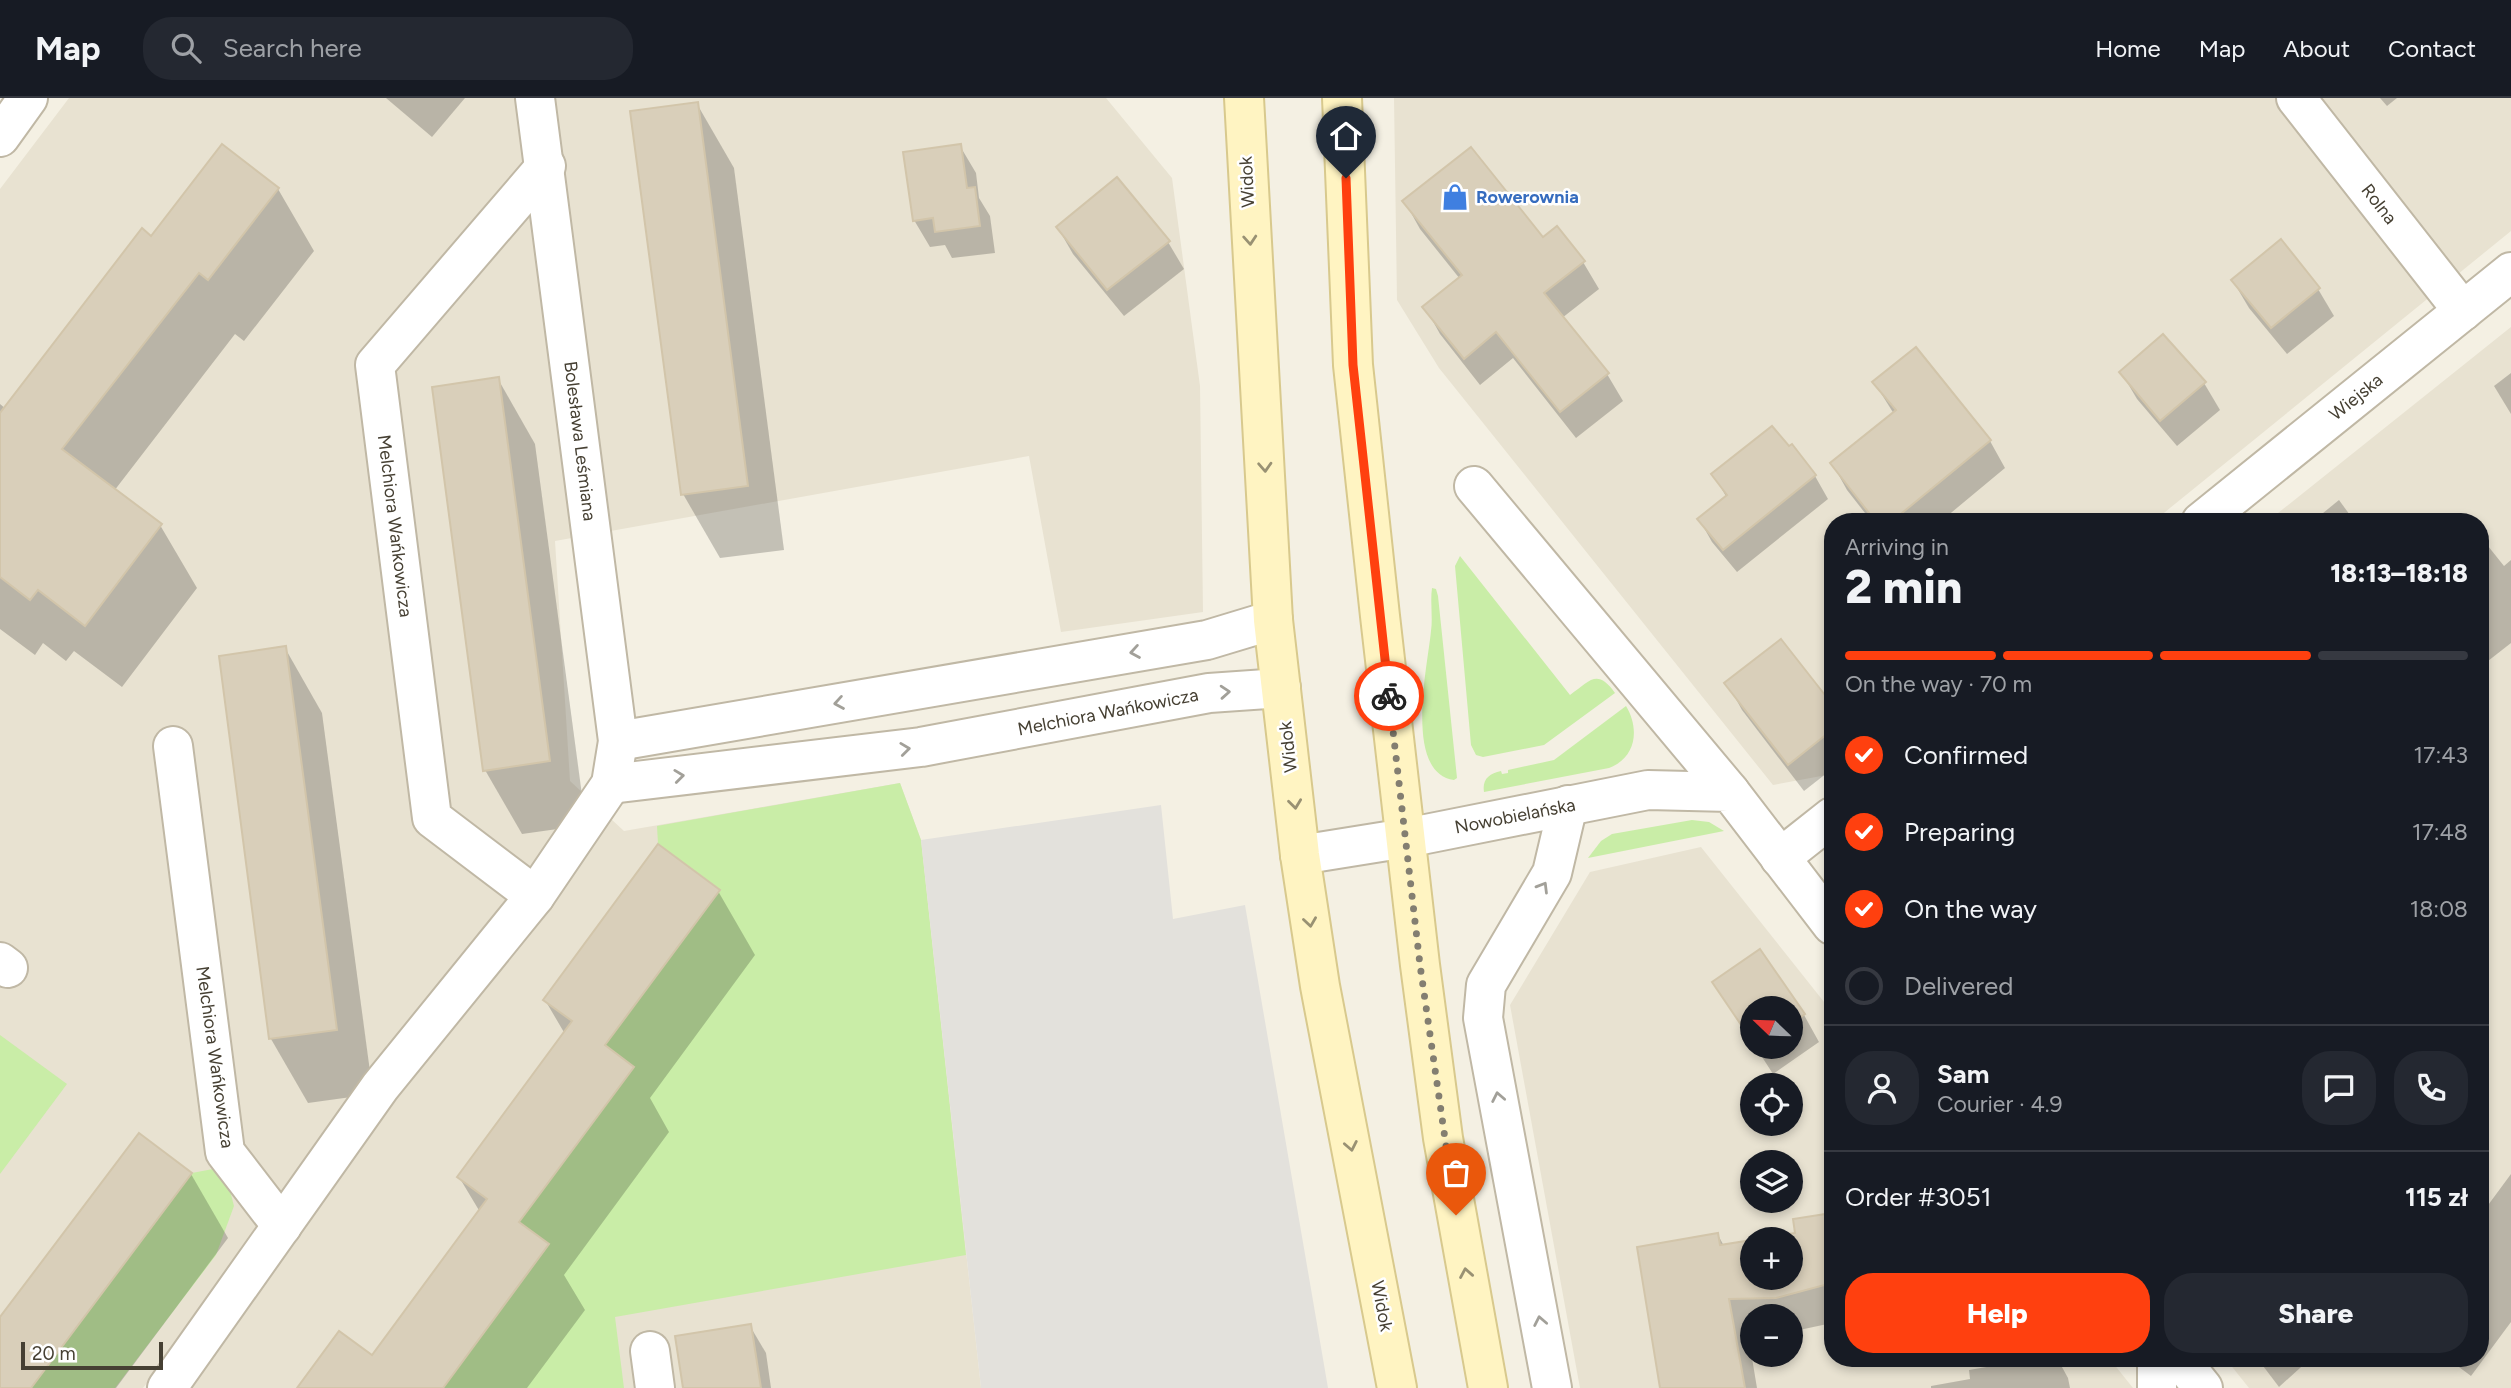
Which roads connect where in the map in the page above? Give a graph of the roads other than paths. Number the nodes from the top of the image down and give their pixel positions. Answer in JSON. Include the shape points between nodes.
{"nodes":[{"id":1,"x":28,"y":98,"type":"edge"},
{"id":2,"x":535,"y":98,"type":"edge"},
{"id":3,"x":1244,"y":98,"type":"edge"},
{"id":4,"x":1342,"y":98,"type":"edge"},
{"id":5,"x":2296,"y":98,"type":"edge"},
{"id":6,"x":0,"y":137,"type":"edge"},
{"id":7,"x":545,"y":166,"type":"junction"},
{"id":8,"x":2511,"y":272,"type":"edge"},
{"id":9,"x":2463,"y":311,"type":"junction"},
{"id":10,"x":1474,"y":486,"type":"dead end"},
{"id":11,"x":2212,"y":513,"type":"edge"},
{"id":12,"x":1273,"y":620,"type":"junction"},
{"id":13,"x":1281,"y":688,"type":"junction"},
{"id":14,"x":618,"y":741,"type":"junction"},
{"id":15,"x":173,"y":746,"type":"dead end"},
{"id":16,"x":611,"y":784,"type":"junction"},
{"id":17,"x":1730,"y":792,"type":"junction"},
{"id":18,"x":1568,"y":806,"type":"junction"},
{"id":19,"x":1824,"y":823,"type":"edge"},
{"id":20,"x":1406,"y":838,"type":"junction"},
{"id":21,"x":1300,"y":855,"type":"junction"},
{"id":22,"x":1780,"y":858,"type":"junction"},
{"id":23,"x":535,"y":896,"type":"junction"},
{"id":24,"x":1824,"y":915,"type":"edge"},
{"id":25,"x":282,"y":1226,"type":"junction"},
{"id":26,"x":2157,"y":1367,"type":"edge"},
{"id":27,"x":2186,"y":1367,"type":"edge"},
{"id":28,"x":167,"y":1388,"type":"edge"},
{"id":29,"x":1398,"y":1388,"type":"edge"},
{"id":30,"x":1488,"y":1388,"type":"edge"},
{"id":31,"x":1552,"y":1388,"type":"edge"},
{"id":32,"x":2157,"y":1388,"type":"edge"},
{"id":33,"x":2203,"y":1388,"type":"edge"}],
"edges":[{"from":1,"to":6,"type":"street"},
{"from":2,"to":7,"type":"street","name":"Bolesława Leśmiana"},
{"from":3,"to":12,"type":"main road","name":"Widok","one_way":true},
{"from":4,"to":20,"type":"main road","via":[[1353,365]]},
{"from":5,"to":9,"type":"street","name":"Rolna"},
{"from":7,"to":14,"type":"street","name":"Bolesława Leśmiana"},
{"from":7,"to":23,"type":"street","name":"Melchiora Wańkowicza","via":[[375,365],[432,818]]},
{"from":8,"to":9,"type":"street","name":"Wiejska"},
{"from":9,"to":11,"type":"street","name":"Wiejska"},
{"from":10,"to":17,"type":"street"},
{"from":12,"to":13,"type":"main road","name":"Widok"},
{"from":12,"to":14,"type":"street","one_way":true,"via":[[1207,640]]},
{"from":16,"to":13,"type":"street","name":"Melchiora Wańkowicza","one_way":true,"via":[[921,747],[1209,693]]},
{"from":13,"to":21,"type":"main road","name":"Widok","one_way":true},
{"from":14,"to":16,"type":"street","name":"Bolesława Leśmiana"},
{"from":15,"to":25,"type":"street","name":"Melchiora Wańkowicza","via":[[225,1152]]},
{"from":16,"to":23,"type":"street"},
{"from":17,"to":18,"type":"street","name":"Nowobielańska","via":[[1648,790]]},
{"from":17,"to":22,"type":"street"},
{"from":18,"to":20,"type":"street","name":"Nowobielańska"},
{"from":31,"to":18,"type":"street","one_way":true,"via":[[1483,1018],[1486,985],[1552,873]]},
{"from":19,"to":22,"type":"street"},
{"from":20,"to":21,"type":"street","name":"Nowobielańska"},
{"from":30,"to":20,"type":"main road","one_way":true,"via":[[1443,1138]]},
{"from":21,"to":29,"type":"main road","name":"Widok","one_way":true,"via":[[1320,986]]},
{"from":22,"to":24,"type":"street"},
{"from":23,"to":25,"type":"street","via":[[380,1087]]},
{"from":25,"to":28,"type":"street"},
{"from":26,"to":32,"type":"street"},
{"from":27,"to":33,"type":"street"}]}
